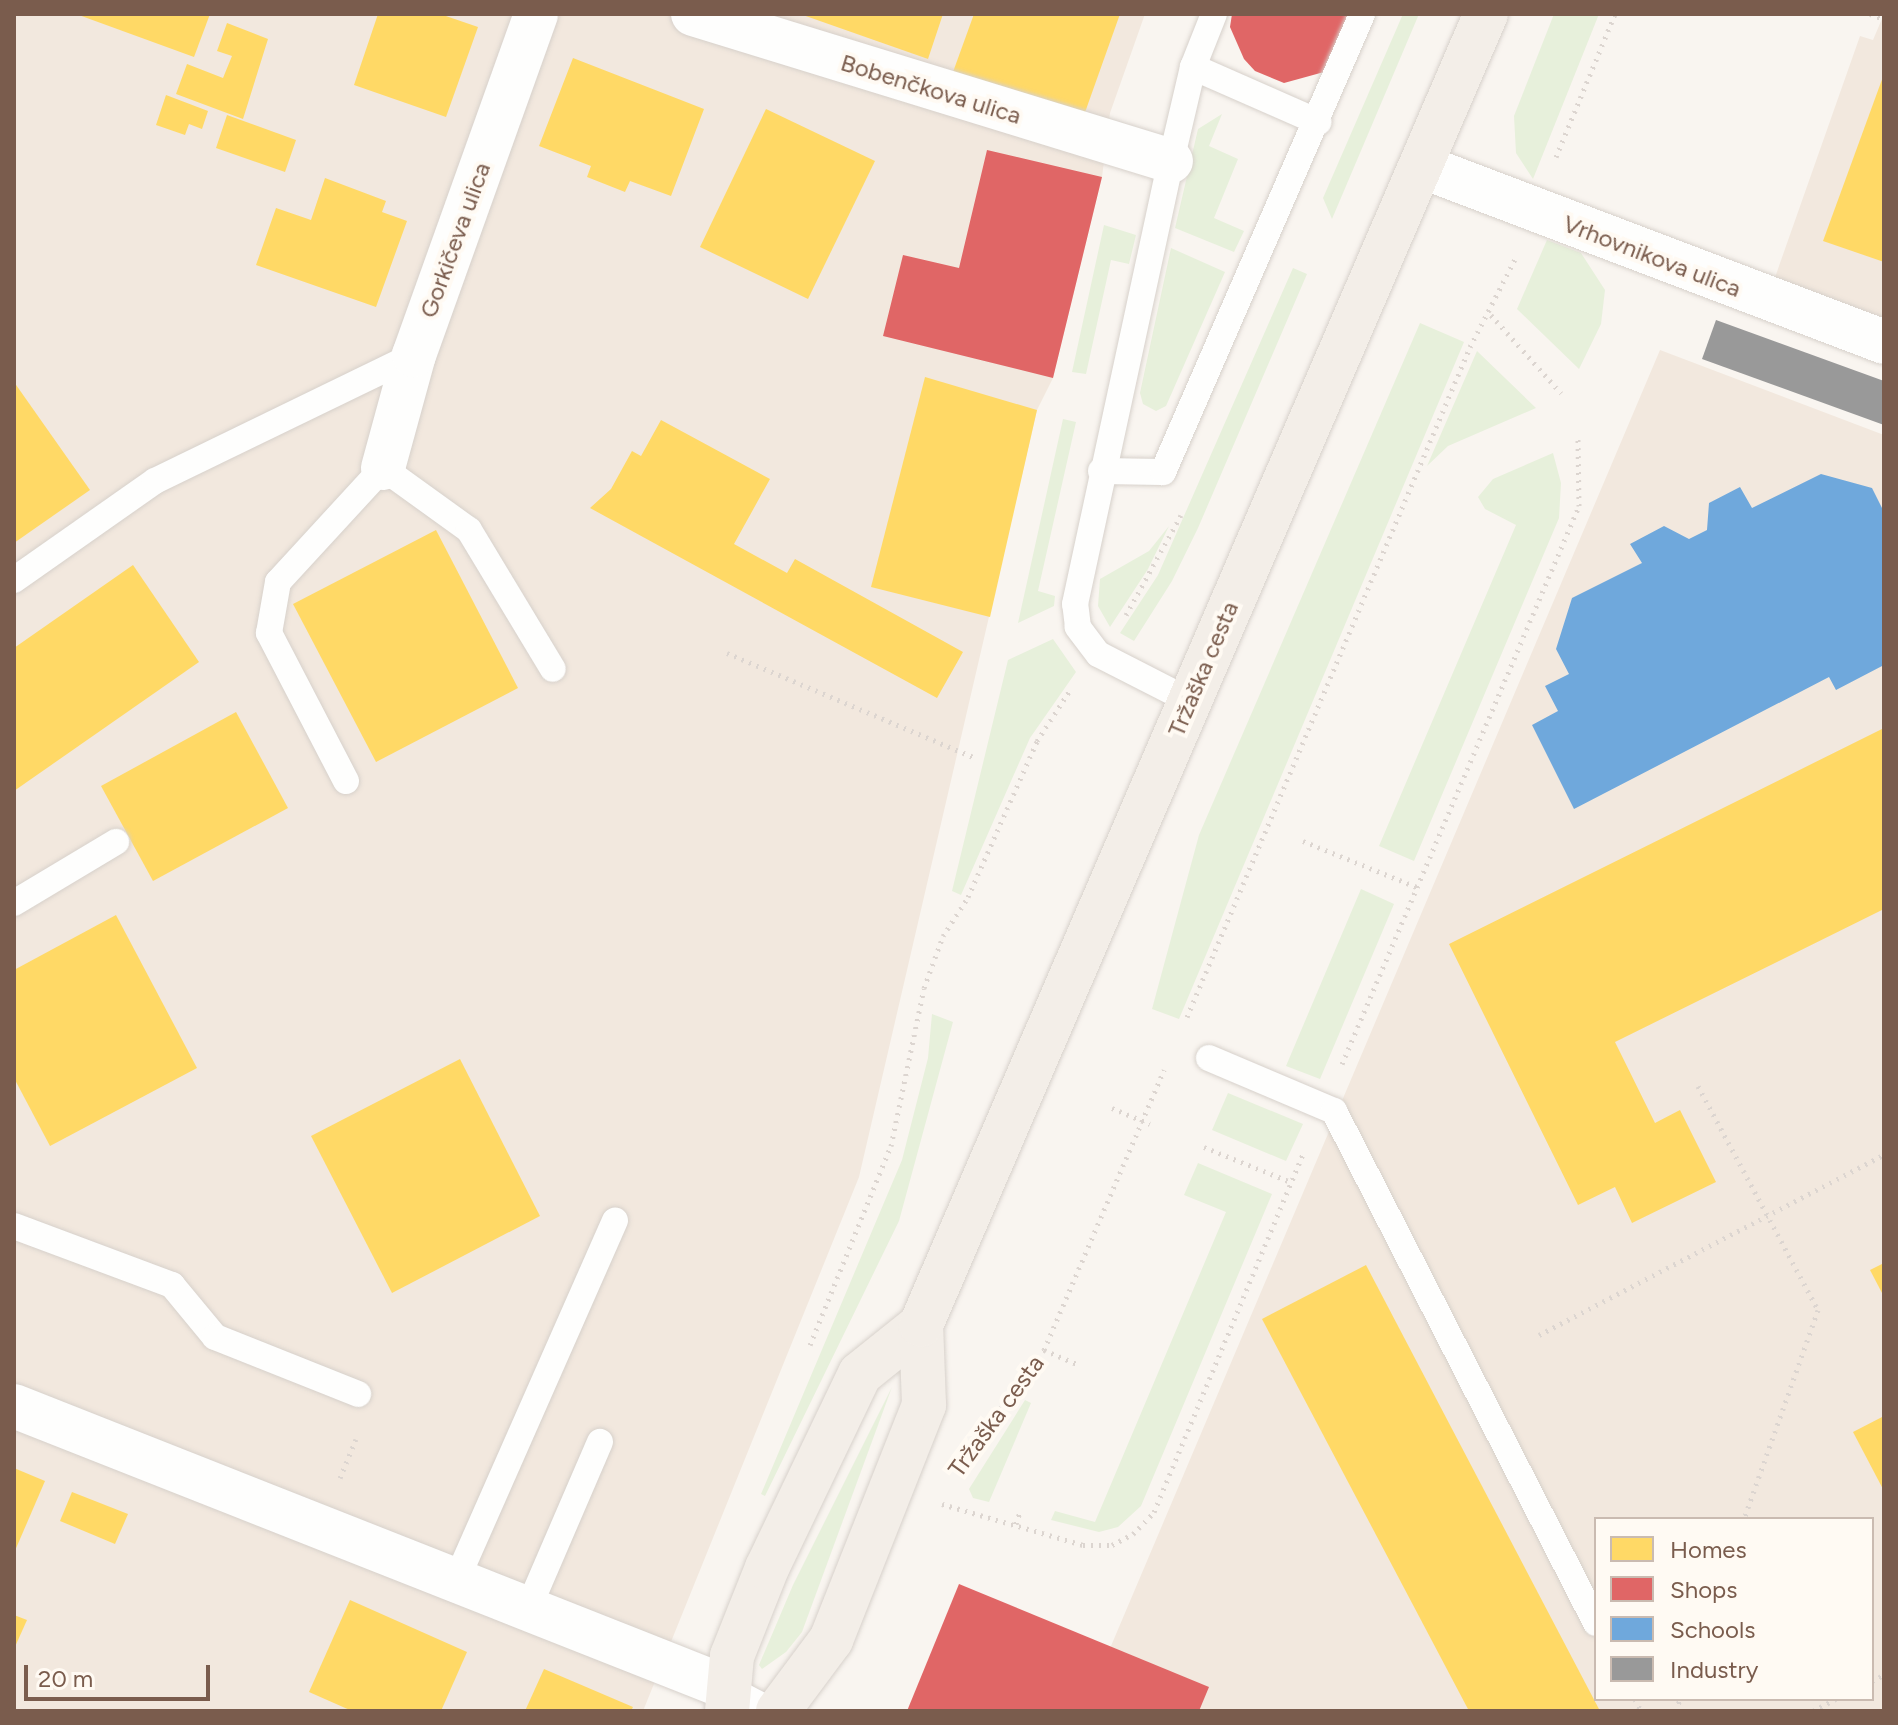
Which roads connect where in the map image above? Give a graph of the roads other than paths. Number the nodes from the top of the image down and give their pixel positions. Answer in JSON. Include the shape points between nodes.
{"nodes":[{"id":1,"x":536,"y":14,"type":"edge"},
{"id":2,"x":693,"y":14,"type":"edge"},
{"id":3,"x":1214,"y":14,"type":"edge"},
{"id":4,"x":1362,"y":14,"type":"edge"},
{"id":5,"x":1486,"y":14,"type":"edge"},
{"id":6,"x":1193,"y":67,"type":"junction"},
{"id":7,"x":1318,"y":122,"type":"junction"},
{"id":8,"x":1171,"y":161,"type":"junction"},
{"id":9,"x":1421,"y":166,"type":"junction"},
{"id":10,"x":1884,"y":342,"type":"edge"},
{"id":11,"x":414,"y":355,"type":"junction"},
{"id":12,"x":383,"y":468,"type":"junction"},
{"id":13,"x":1101,"y":471,"type":"junction"},
{"id":14,"x":14,"y":580,"type":"edge"},
{"id":15,"x":553,"y":669,"type":"dead end"},
{"id":16,"x":1190,"y":701,"type":"junction"},
{"id":17,"x":346,"y":781,"type":"dead end"},
{"id":18,"x":116,"y":842,"type":"dead end"},
{"id":19,"x":14,"y":903,"type":"edge"},
{"id":20,"x":1209,"y":1058,"type":"dead end"},
{"id":21,"x":615,"y":1221,"type":"dead end"},
{"id":22,"x":14,"y":1226,"type":"edge"},
{"id":23,"x":921,"y":1325,"type":"junction"},
{"id":24,"x":358,"y":1394,"type":"road end"},
{"id":25,"x":14,"y":1406,"type":"edge"},
{"id":26,"x":600,"y":1442,"type":"dead end"},
{"id":27,"x":456,"y":1581,"type":"junction"},
{"id":28,"x":528,"y":1609,"type":"junction"},
{"id":29,"x":1594,"y":1619,"type":"edge"},
{"id":30,"x":728,"y":1700,"type":"edge"},
{"id":31,"x":775,"y":1711,"type":"edge"}],
"edges":[{"from":1,"to":11,"type":"street","name":"Gorkičeva ulica"},
{"from":2,"to":8,"type":"street","name":"Bobenčkova ulica"},
{"from":3,"to":6,"type":"lane"},
{"from":4,"to":7,"type":"lane"},
{"from":5,"to":9,"type":"main road","name":"Tržaška cesta"},
{"from":6,"to":7,"type":"lane"},
{"from":6,"to":8,"type":"lane"},
{"from":7,"to":13,"type":"lane","via":[[1163,472]]},
{"from":8,"to":13,"type":"lane"},
{"from":9,"to":10,"type":"street","name":"Vrhovnikova ulica"},
{"from":9,"to":16,"type":"main road","name":"Tržaška cesta"},
{"from":11,"to":12,"type":"street","name":"Gorkičeva ulica"},
{"from":11,"to":14,"type":"lane","via":[[155,481]]},
{"from":12,"to":15,"type":"lane","via":[[469,530]]},
{"from":12,"to":17,"type":"lane","via":[[278,582],[269,633]]},
{"from":13,"to":16,"type":"lane","via":[[1077,587],[1078,627],[1115,666]]},
{"from":16,"to":23,"type":"main road","name":"Tržaška cesta"},
{"from":18,"to":19,"type":"lane"},
{"from":20,"to":29,"type":"lane","via":[[1334,1111]]},
{"from":21,"to":27,"type":"lane"},
{"from":22,"to":24,"type":"lane","via":[[172,1285],[215,1337]]},
{"from":23,"to":30,"type":"main road","name":"Tržaška cesta","via":[[860,1374],[767,1568],[732,1656]]},
{"from":23,"to":31,"type":"main road","name":"Tržaška cesta","via":[[924,1405],[831,1640]]},
{"from":25,"to":27,"type":"street"},
{"from":26,"to":28,"type":"lane"},
{"from":27,"to":28,"type":"street"},
{"from":28,"to":30,"type":"street"},
{"from":30,"to":31,"type":"lane"}]}
